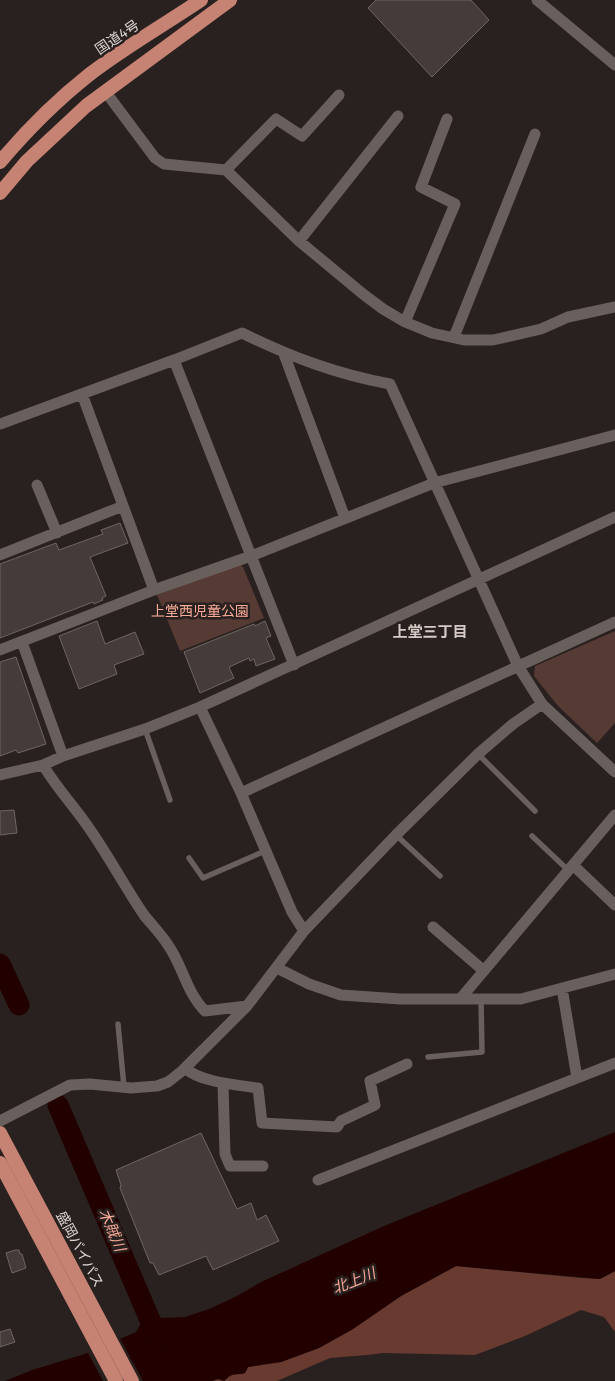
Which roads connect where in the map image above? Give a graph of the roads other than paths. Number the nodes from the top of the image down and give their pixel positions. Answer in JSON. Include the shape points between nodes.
{"nodes":[{"id":1,"x":201,"y":0,"type":"edge"},
{"id":2,"x":230,"y":0,"type":"edge"},
{"id":3,"x":538,"y":0,"type":"edge"},
{"id":4,"x":615,"y":65,"type":"edge"},
{"id":5,"x":105,"y":91,"type":"junction"},
{"id":6,"x":338,"y":95,"type":"dead end"},
{"id":7,"x":398,"y":116,"type":"dead end"},
{"id":8,"x":447,"y":120,"type":"dead end"},
{"id":9,"x":535,"y":134,"type":"dead end"},
{"id":10,"x":0,"y":162,"type":"edge"},
{"id":11,"x":226,"y":170,"type":"junction"},
{"id":12,"x":0,"y":193,"type":"edge"},
{"id":13,"x":299,"y":241,"type":"junction"},
{"id":14,"x":615,"y":307,"type":"edge"},
{"id":15,"x":406,"y":322,"type":"junction"},
{"id":16,"x":454,"y":338,"type":"junction"},
{"id":17,"x":284,"y":354,"type":"junction"},
{"id":18,"x":174,"y":360,"type":"junction"},
{"id":19,"x":82,"y":394,"type":"junction"},
{"id":20,"x":0,"y":424,"type":"edge"},
{"id":21,"x":615,"y":435,"type":"edge"},
{"id":22,"x":434,"y":483,"type":"junction"},
{"id":23,"x":37,"y":485,"type":"dead end"},
{"id":24,"x":123,"y":506,"type":"junction"},
{"id":25,"x":345,"y":518,"type":"junction"},
{"id":26,"x":615,"y":518,"type":"edge"},
{"id":27,"x":57,"y":533,"type":"junction"},
{"id":28,"x":0,"y":555,"type":"edge"},
{"id":29,"x":250,"y":556,"type":"junction"},
{"id":30,"x":478,"y":580,"type":"junction"},
{"id":31,"x":154,"y":590,"type":"junction"},
{"id":32,"x":615,"y":622,"type":"edge"},
{"id":33,"x":22,"y":642,"type":"junction"},
{"id":34,"x":0,"y":650,"type":"edge"},
{"id":35,"x":294,"y":665,"type":"junction"},
{"id":36,"x":518,"y":666,"type":"junction"},
{"id":37,"x":542,"y":704,"type":"junction"},
{"id":38,"x":200,"y":707,"type":"junction"},
{"id":39,"x":145,"y":729,"type":"junction"},
{"id":40,"x":478,"y":754,"type":"junction"},
{"id":41,"x":62,"y":756,"type":"junction"},
{"id":42,"x":43,"y":765,"type":"junction"},
{"id":43,"x":615,"y":772,"type":"edge"},
{"id":44,"x":0,"y":775,"type":"edge"},
{"id":45,"x":241,"y":792,"type":"junction"},
{"id":46,"x":170,"y":800,"type":"dead end"},
{"id":47,"x":535,"y":811,"type":"dead end"},
{"id":48,"x":615,"y":815,"type":"edge"},
{"id":49,"x":396,"y":835,"type":"junction"},
{"id":50,"x":532,"y":836,"type":"dead end"},
{"id":51,"x":264,"y":851,"type":"junction"},
{"id":52,"x":189,"y":858,"type":"dead end"},
{"id":53,"x":570,"y":868,"type":"junction"},
{"id":54,"x":440,"y":876,"type":"dead end"},
{"id":55,"x":615,"y":905,"type":"edge"},
{"id":56,"x":433,"y":927,"type":"dead end"},
{"id":57,"x":304,"y":931,"type":"junction"},
{"id":58,"x":277,"y":968,"type":"junction"},
{"id":59,"x":484,"y":971,"type":"junction"},
{"id":60,"x":615,"y":974,"type":"edge"},
{"id":61,"x":562,"y":988,"type":"junction"},
{"id":62,"x":461,"y":998,"type":"junction"},
{"id":63,"x":482,"y":998,"type":"junction"},
{"id":64,"x":247,"y":1006,"type":"junction"},
{"id":65,"x":118,"y":1024,"type":"dead end"},
{"id":66,"x":428,"y":1057,"type":"dead end"},
{"id":67,"x":615,"y":1063,"type":"edge"},
{"id":68,"x":408,"y":1064,"type":"dead end"},
{"id":69,"x":185,"y":1068,"type":"junction"},
{"id":70,"x":577,"y":1078,"type":"junction"},
{"id":71,"x":223,"y":1084,"type":"junction"},
{"id":72,"x":124,"y":1087,"type":"junction"},
{"id":73,"x":0,"y":1121,"type":"edge"},
{"id":74,"x":0,"y":1133,"type":"edge"},
{"id":75,"x":0,"y":1163,"type":"edge"},
{"id":76,"x":263,"y":1166,"type":"dead end"},
{"id":77,"x":318,"y":1180,"type":"dead end"},
{"id":78,"x":96,"y":1330,"type":"junction"},
{"id":79,"x":116,"y":1381,"type":"edge"},
{"id":80,"x":132,"y":1381,"type":"edge"}],
"edges":[{"from":1,"to":10,"type":"highway","name":"国道4号","via":[[91,74],[53,105]]},
{"from":2,"to":5,"type":"highway"},
{"from":3,"to":4,"type":"street"},
{"from":5,"to":11,"type":"street","via":[[155,158],[164,164]]},
{"from":5,"to":12,"type":"highway","via":[[27,162]]},
{"from":6,"to":11,"type":"street","via":[[302,136],[276,119]]},
{"from":7,"to":13,"type":"street"},
{"from":8,"to":15,"type":"street","via":[[421,187],[455,204]]},
{"from":9,"to":16,"type":"street"},
{"from":11,"to":13,"type":"street"},
{"from":13,"to":15,"type":"street","via":[[363,294]]},
{"from":14,"to":16,"type":"street","via":[[568,317],[541,328],[493,340]]},
{"from":15,"to":16,"type":"street"},
{"from":17,"to":18,"type":"street","via":[[242,333]]},
{"from":17,"to":22,"type":"street","via":[[355,377],[390,384]]},
{"from":17,"to":25,"type":"street"},
{"from":18,"to":19,"type":"street"},
{"from":18,"to":29,"type":"street"},
{"from":19,"to":20,"type":"street"},
{"from":19,"to":24,"type":"street"},
{"from":21,"to":22,"type":"street"},
{"from":22,"to":25,"type":"street"},
{"from":22,"to":30,"type":"street"},
{"from":23,"to":27,"type":"street"},
{"from":24,"to":27,"type":"street"},
{"from":24,"to":31,"type":"street"},
{"from":25,"to":29,"type":"street"},
{"from":26,"to":30,"type":"street"},
{"from":27,"to":28,"type":"street"},
{"from":29,"to":31,"type":"street"},
{"from":29,"to":35,"type":"street"},
{"from":30,"to":35,"type":"street"},
{"from":30,"to":36,"type":"street"},
{"from":31,"to":33,"type":"street"},
{"from":32,"to":36,"type":"street"},
{"from":33,"to":34,"type":"street"},
{"from":33,"to":41,"type":"street"},
{"from":35,"to":38,"type":"street"},
{"from":36,"to":37,"type":"street"},
{"from":36,"to":45,"type":"street"},
{"from":37,"to":40,"type":"street"},
{"from":37,"to":43,"type":"street"},
{"from":38,"to":39,"type":"street"},
{"from":38,"to":45,"type":"street"},
{"from":39,"to":41,"type":"street"},
{"from":39,"to":46,"type":"lane"},
{"from":40,"to":47,"type":"lane"},
{"from":40,"to":49,"type":"street"},
{"from":41,"to":42,"type":"street"},
{"from":42,"to":44,"type":"street"},
{"from":42,"to":64,"type":"street","via":[[90,829],[145,916],[169,946],[196,1002],[205,1011]]},
{"from":45,"to":51,"type":"street"},
{"from":48,"to":53,"type":"street"},
{"from":49,"to":54,"type":"lane"},
{"from":49,"to":57,"type":"street"},
{"from":50,"to":53,"type":"lane"},
{"from":51,"to":52,"type":"lane","via":[[203,878]]},
{"from":51,"to":57,"type":"street"},
{"from":53,"to":55,"type":"street"},
{"from":53,"to":59,"type":"street"},
{"from":56,"to":59,"type":"street"},
{"from":57,"to":58,"type":"street"},
{"from":58,"to":62,"type":"street","via":[[309,984],[341,994],[400,999]]},
{"from":58,"to":64,"type":"street"},
{"from":59,"to":62,"type":"street"},
{"from":60,"to":61,"type":"street"},
{"from":61,"to":63,"type":"street","via":[[521,999]]},
{"from":61,"to":70,"type":"street"},
{"from":62,"to":63,"type":"street"},
{"from":63,"to":66,"type":"lane","via":[[482,1052]]},
{"from":64,"to":69,"type":"street"},
{"from":65,"to":72,"type":"lane"},
{"from":67,"to":70,"type":"street"},
{"from":68,"to":71,"type":"street","via":[[370,1082],[375,1105],[341,1121],[337,1127],[262,1123],[258,1088]]},
{"from":69,"to":71,"type":"street","via":[[190,1073]]},
{"from":69,"to":72,"type":"street","via":[[168,1082],[157,1086]]},
{"from":70,"to":77,"type":"street"},
{"from":71,"to":76,"type":"street","via":[[225,1154],[230,1166]]},
{"from":72,"to":73,"type":"street","via":[[70,1085]]},
{"from":74,"to":78,"type":"highway","name":"盛岡バイパス"},
{"from":75,"to":78,"type":"highway","name":"盛岡バイパス"},
{"from":78,"to":79,"type":"highway","name":"盛岡バイパス"},
{"from":78,"to":80,"type":"highway","name":"盛岡バイパス"}]}
